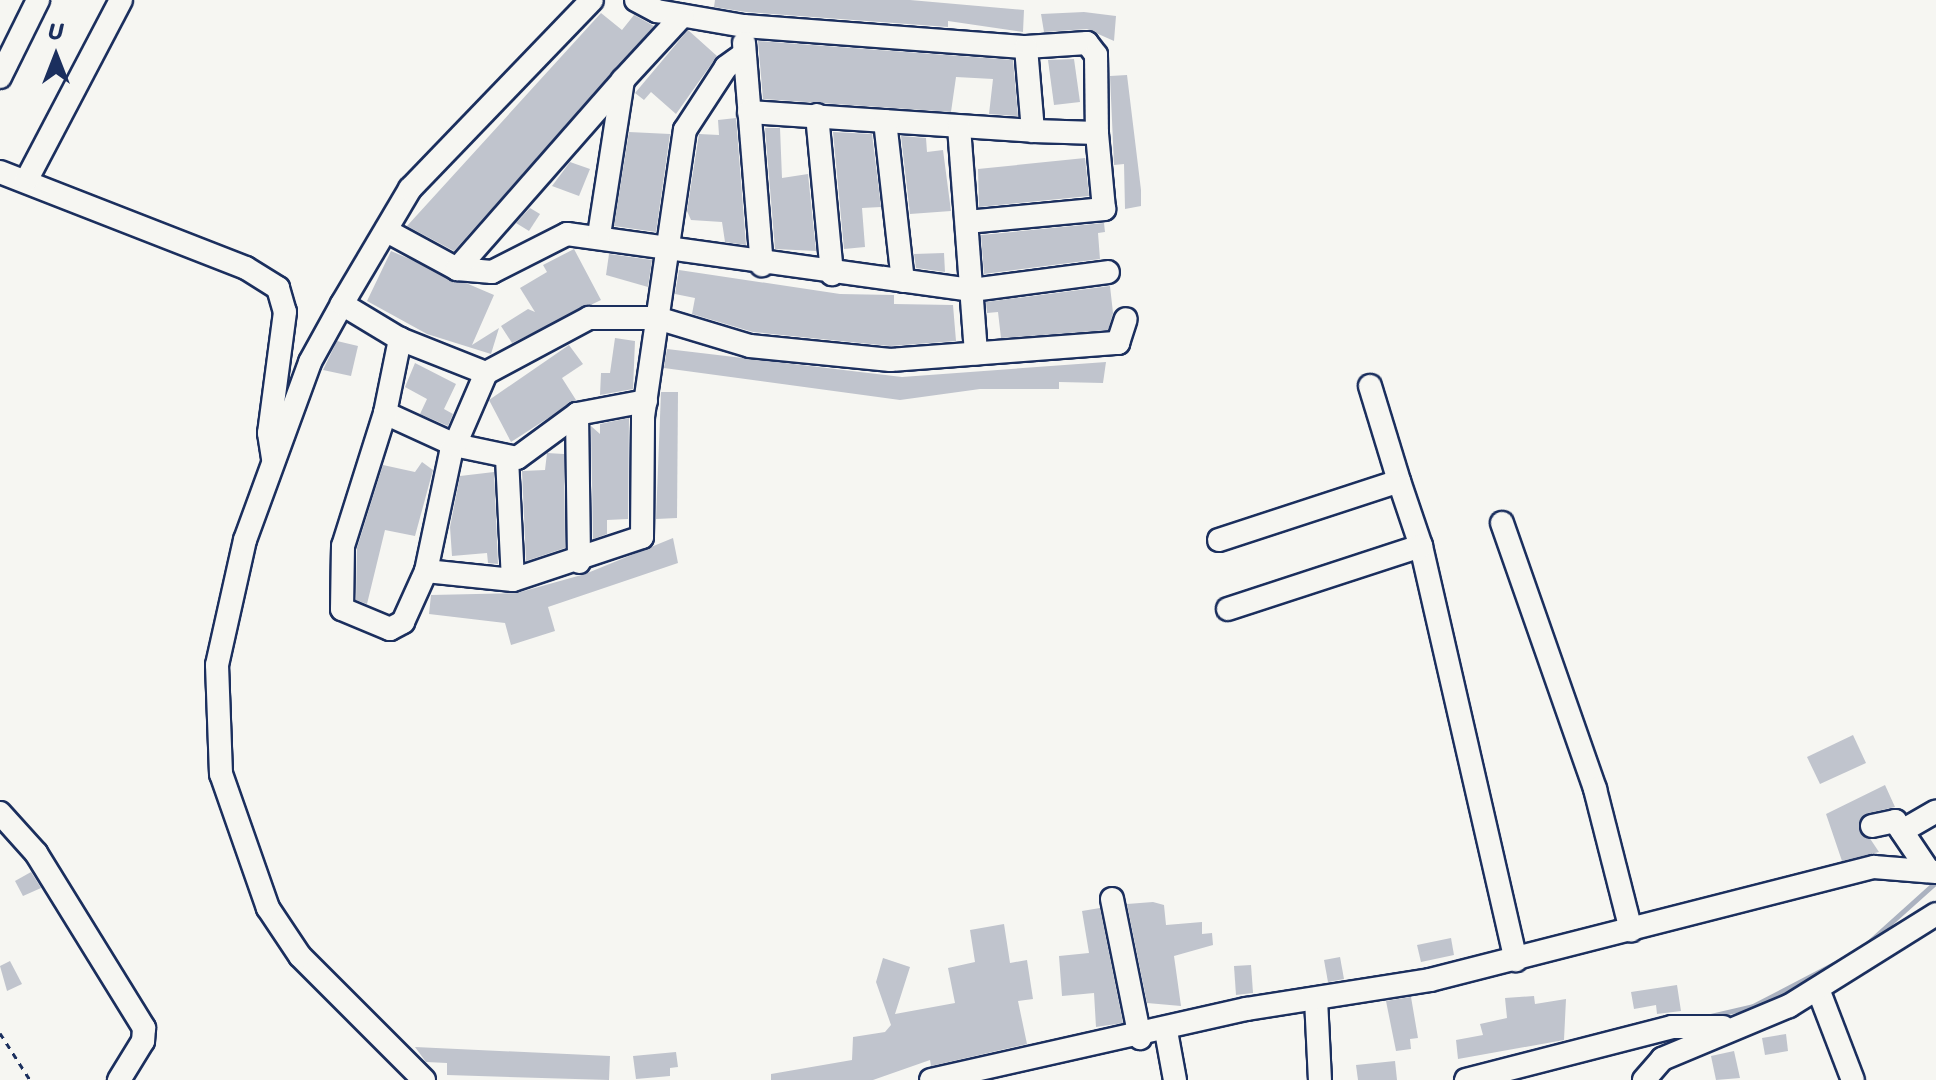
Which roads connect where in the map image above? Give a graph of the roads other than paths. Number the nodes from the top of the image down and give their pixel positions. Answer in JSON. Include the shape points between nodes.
{"nodes":[{"id":1,"x":38,"y":0,"type":"edge"},
{"id":2,"x":121,"y":0,"type":"edge"},
{"id":3,"x":592,"y":0,"type":"edge"},
{"id":4,"x":636,"y":0,"type":"edge"},
{"id":5,"x":682,"y":16,"type":"junction"},
{"id":6,"x":744,"y":26,"type":"junction"},
{"id":7,"x":1026,"y":47,"type":"junction"},
{"id":8,"x":744,"y":54,"type":"junction"},
{"id":9,"x":0,"y":77,"type":"edge"},
{"id":10,"x":623,"y":80,"type":"junction"},
{"id":11,"x":749,"y":112,"type":"junction"},
{"id":12,"x":817,"y":115,"type":"junction"},
{"id":13,"x":885,"y":121,"type":"junction"},
{"id":14,"x":959,"y":127,"type":"junction"},
{"id":15,"x":1033,"y":131,"type":"junction"},
{"id":16,"x":1097,"y":133,"type":"junction"},
{"id":17,"x":0,"y":172,"type":"edge"},
{"id":18,"x":26,"y":181,"type":"junction"},
{"id":19,"x":967,"y":222,"type":"junction"},
{"id":20,"x":387,"y":231,"type":"junction"},
{"id":21,"x":599,"y":235,"type":"junction"},
{"id":22,"x":672,"y":249,"type":"junction"},
{"id":23,"x":762,"y":265,"type":"junction"},
{"id":24,"x":457,"y":269,"type":"junction"},
{"id":25,"x":1108,"y":272,"type":"dead end"},
{"id":26,"x":832,"y":274,"type":"junction"},
{"id":27,"x":903,"y":281,"type":"junction"},
{"id":28,"x":972,"y":290,"type":"junction"},
{"id":29,"x":342,"y":304,"type":"junction"},
{"id":30,"x":657,"y":318,"type":"junction"},
{"id":31,"x":1126,"y":319,"type":"dead end"},
{"id":32,"x":400,"y":339,"type":"junction"},
{"id":33,"x":976,"y":353,"type":"junction"},
{"id":34,"x":486,"y":373,"type":"junction"},
{"id":35,"x":1370,"y":386,"type":"dead end"},
{"id":36,"x":646,"y":401,"type":"junction"},
{"id":37,"x":385,"y":413,"type":"junction"},
{"id":38,"x":577,"y":414,"type":"junction"},
{"id":39,"x":455,"y":445,"type":"junction"},
{"id":40,"x":507,"y":458,"type":"junction"},
{"id":41,"x":273,"y":464,"type":"junction"},
{"id":42,"x":1399,"y":481,"type":"junction"},
{"id":43,"x":1502,"y":523,"type":"dead end"},
{"id":44,"x":1219,"y":540,"type":"dead end"},
{"id":45,"x":1421,"y":546,"type":"junction"},
{"id":46,"x":579,"y":562,"type":"junction"},
{"id":47,"x":426,"y":571,"type":"junction"},
{"id":48,"x":513,"y":580,"type":"junction"},
{"id":49,"x":1228,"y":609,"type":"dead end"},
{"id":50,"x":1936,"y":811,"type":"edge"},
{"id":51,"x":0,"y":813,"type":"edge"},
{"id":52,"x":1872,"y":826,"type":"dead end"},
{"id":53,"x":1902,"y":831,"type":"junction"},
{"id":54,"x":1932,"y":871,"type":"edge"},
{"id":55,"x":1112,"y":899,"type":"dead end"},
{"id":56,"x":1936,"y":914,"type":"edge"},
{"id":57,"x":1631,"y":930,"type":"junction"},
{"id":58,"x":1516,"y":960,"type":"junction"},
{"id":59,"x":1818,"y":989,"type":"junction"},
{"id":60,"x":1316,"y":999,"type":"junction"},
{"id":61,"x":1732,"y":1027,"type":"junction"},
{"id":62,"x":1166,"y":1031,"type":"junction"},
{"id":63,"x":1140,"y":1038,"type":"junction"},
{"id":64,"x":119,"y":1080,"type":"edge"},
{"id":65,"x":424,"y":1080,"type":"edge"},
{"id":66,"x":931,"y":1080,"type":"edge"},
{"id":67,"x":1175,"y":1080,"type":"edge"},
{"id":68,"x":1320,"y":1080,"type":"edge"},
{"id":69,"x":1466,"y":1080,"type":"edge"},
{"id":70,"x":1644,"y":1080,"type":"edge"},
{"id":71,"x":1853,"y":1080,"type":"edge"}],
"edges":[{"from":1,"to":9,"type":"street"},
{"from":2,"to":18,"type":"street"},
{"from":3,"to":20,"type":"street","via":[[444,149],[410,189]]},
{"from":4,"to":5,"type":"street"},
{"from":5,"to":6,"type":"street"},
{"from":5,"to":10,"type":"street"},
{"from":6,"to":7,"type":"street"},
{"from":6,"to":8,"type":"street"},
{"from":7,"to":15,"type":"street"},
{"from":7,"to":16,"type":"street","via":[[1093,47]]},
{"from":8,"to":11,"type":"street"},
{"from":8,"to":22,"type":"street","via":[[726,67],[685,130]]},
{"from":10,"to":21,"type":"street"},
{"from":10,"to":24,"type":"street"},
{"from":11,"to":12,"type":"street"},
{"from":11,"to":23,"type":"street"},
{"from":12,"to":13,"type":"street"},
{"from":12,"to":26,"type":"street"},
{"from":13,"to":14,"type":"street"},
{"from":13,"to":27,"type":"street"},
{"from":14,"to":15,"type":"street"},
{"from":14,"to":19,"type":"street"},
{"from":15,"to":16,"type":"street"},
{"from":16,"to":19,"type":"street","via":[[1104,209]]},
{"from":17,"to":18,"type":"street"},
{"from":18,"to":41,"type":"street","via":[[246,268],[278,288],[285,312],[269,433]]},
{"from":19,"to":28,"type":"street"},
{"from":20,"to":24,"type":"street"},
{"from":20,"to":29,"type":"street"},
{"from":21,"to":22,"type":"street"},
{"from":21,"to":24,"type":"street","via":[[561,235],[503,270]]},
{"from":22,"to":23,"type":"street"},
{"from":22,"to":30,"type":"street"},
{"from":23,"to":26,"type":"street"},
{"from":25,"to":28,"type":"street"},
{"from":26,"to":27,"type":"street"},
{"from":27,"to":28,"type":"street"},
{"from":28,"to":33,"type":"street"},
{"from":29,"to":32,"type":"street"},
{"from":29,"to":41,"type":"street","via":[[310,362]]},
{"from":30,"to":33,"type":"street","via":[[750,346],[890,360]]},
{"from":30,"to":34,"type":"street","via":[[593,317]]},
{"from":30,"to":36,"type":"street"},
{"from":31,"to":33,"type":"street","via":[[1118,343]]},
{"from":32,"to":34,"type":"street"},
{"from":32,"to":37,"type":"street"},
{"from":34,"to":39,"type":"street"},
{"from":35,"to":42,"type":"street"},
{"from":36,"to":38,"type":"street"},
{"from":36,"to":46,"type":"street","via":[[642,537]]},
{"from":37,"to":39,"type":"street"},
{"from":37,"to":47,"type":"street","via":[[343,546],[342,609],[398,628]]},
{"from":38,"to":40,"type":"street","via":[[527,455]]},
{"from":38,"to":46,"type":"street"},
{"from":39,"to":40,"type":"street"},
{"from":39,"to":47,"type":"street"},
{"from":40,"to":48,"type":"street"},
{"from":41,"to":65,"type":"street","via":[[245,540],[217,665],[221,774],[268,908],[300,956]]},
{"from":42,"to":44,"type":"street"},
{"from":42,"to":45,"type":"street"},
{"from":43,"to":57,"type":"street","via":[[1595,789]]},
{"from":45,"to":49,"type":"street"},
{"from":45,"to":58,"type":"street"},
{"from":46,"to":48,"type":"street"},
{"from":47,"to":48,"type":"street"},
{"from":50,"to":53,"type":"street"},
{"from":51,"to":64,"type":"street","via":[[36,853],[144,1028],[143,1041]]},
{"from":52,"to":53,"type":"street","via":[[1895,821]]},
{"from":53,"to":54,"type":"street"},
{"from":54,"to":57,"type":"street","via":[[1874,867]]},
{"from":55,"to":63,"type":"street"},
{"from":56,"to":59,"type":"street"},
{"from":57,"to":58,"type":"street"},
{"from":58,"to":60,"type":"street"},
{"from":59,"to":61,"type":"street"},
{"from":59,"to":71,"type":"street"},
{"from":60,"to":62,"type":"street","via":[[1247,1009]]},
{"from":60,"to":68,"type":"street"},
{"from":61,"to":69,"type":"street","via":[[1672,1027]]},
{"from":61,"to":70,"type":"street","via":[[1662,1059]]},
{"from":62,"to":63,"type":"street"},
{"from":62,"to":67,"type":"street"},
{"from":63,"to":66,"type":"street"}]}
